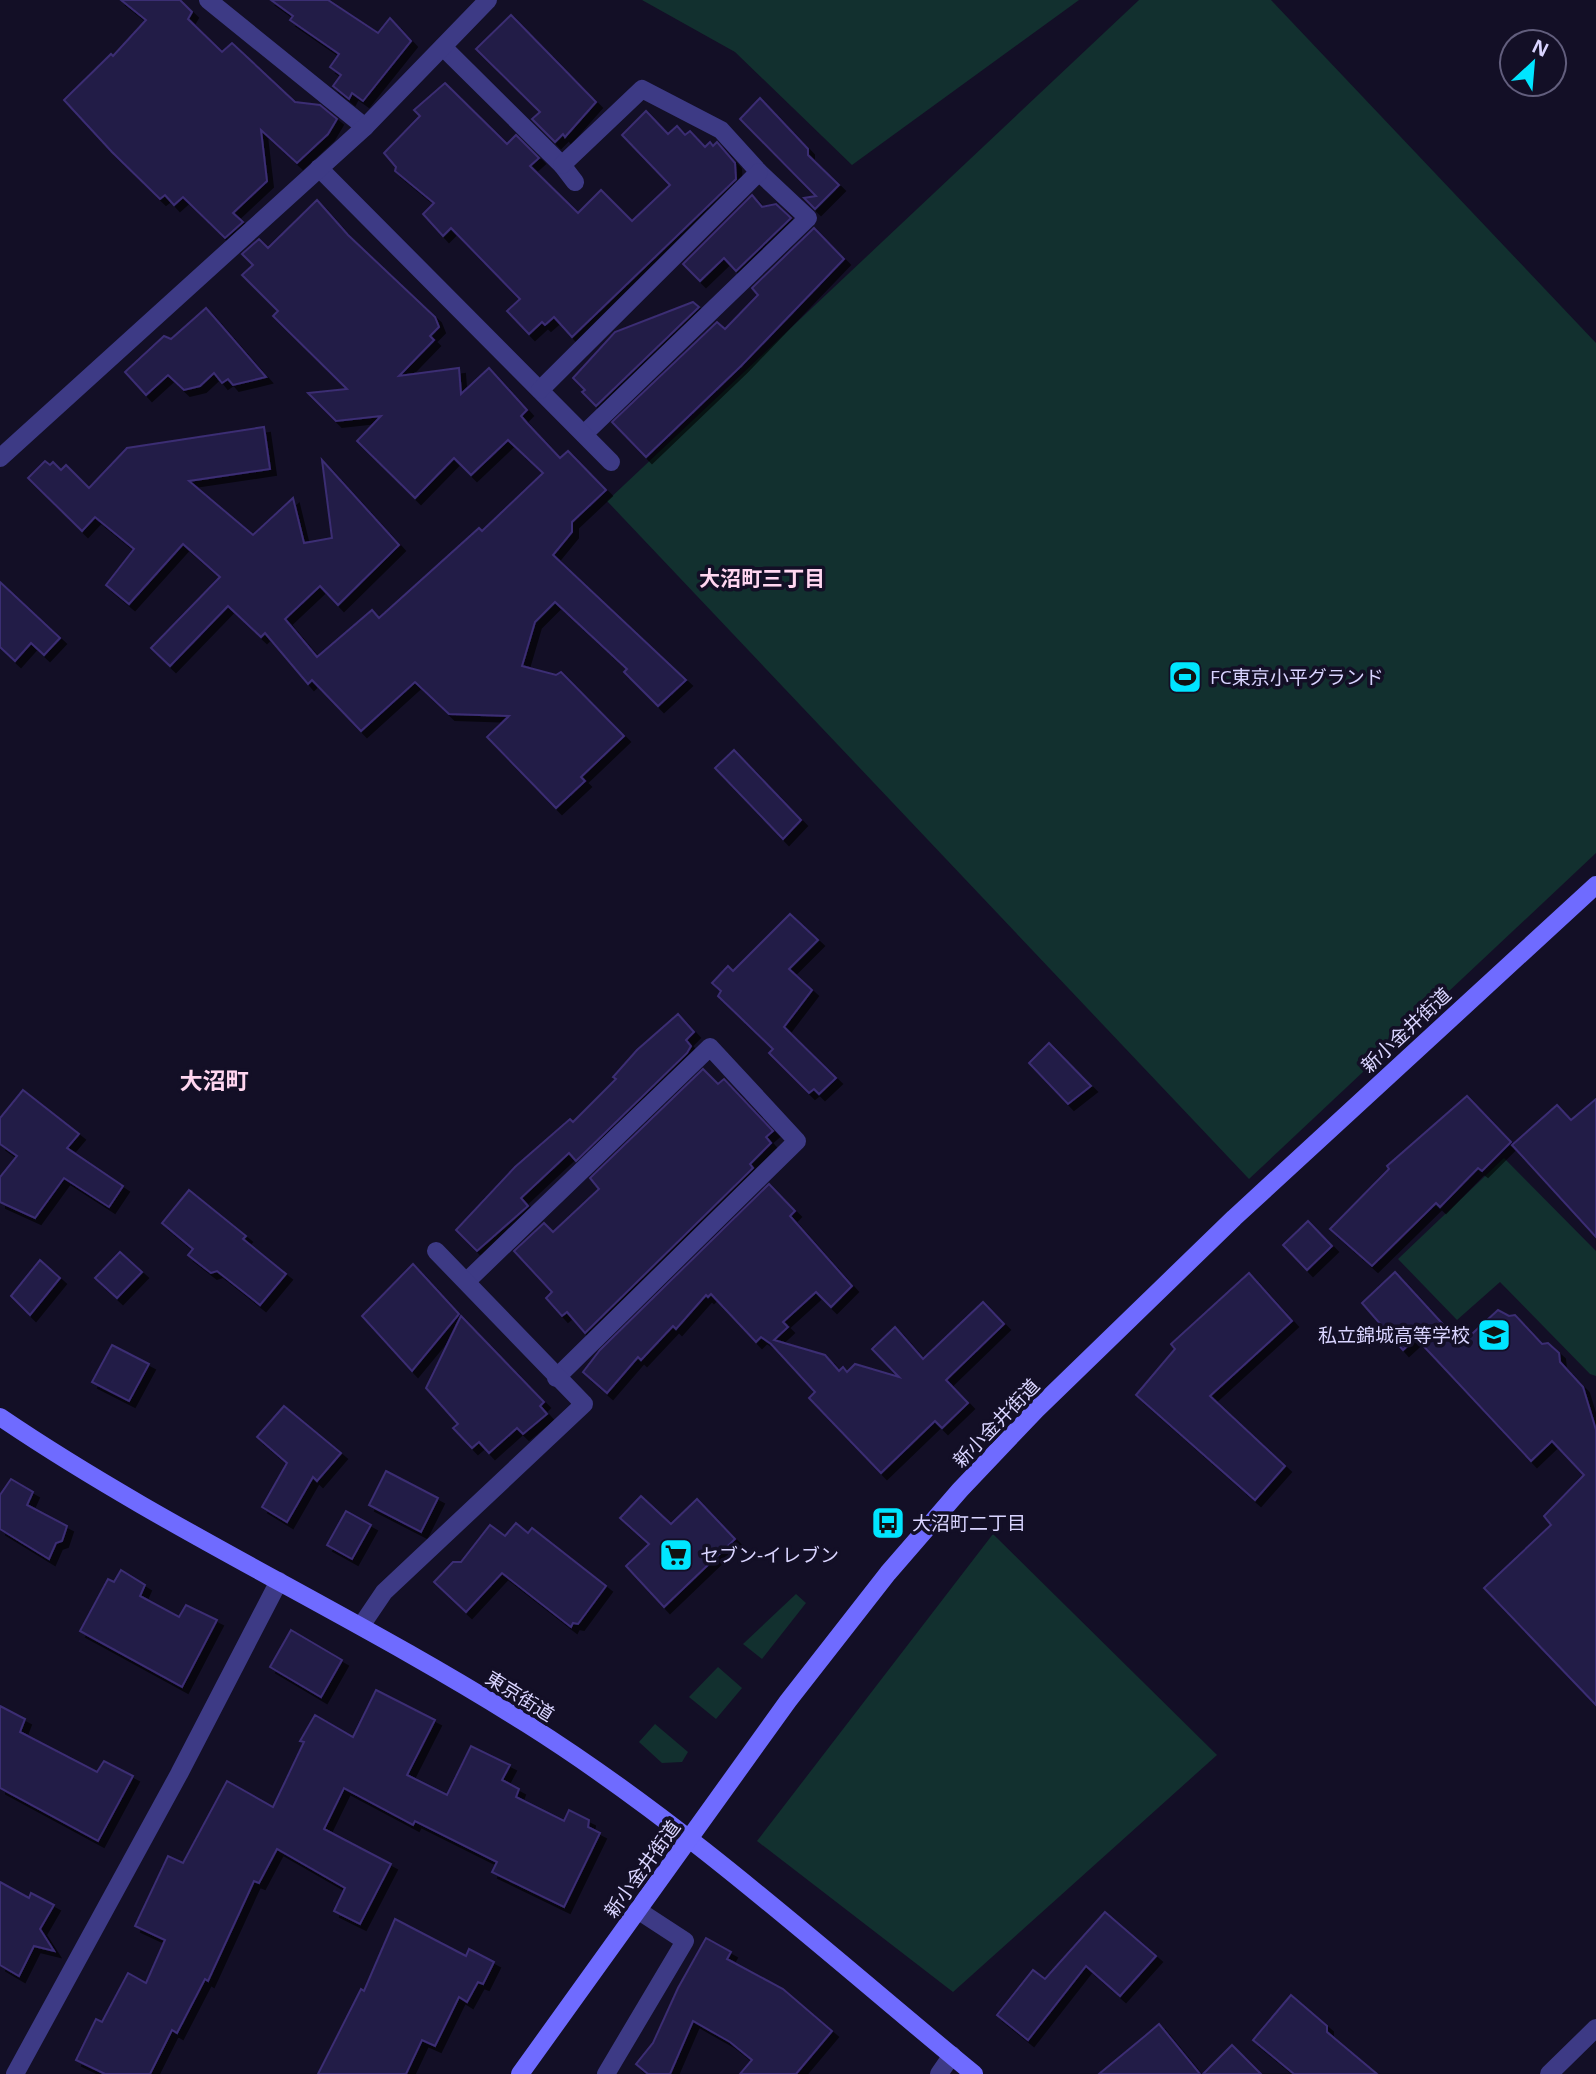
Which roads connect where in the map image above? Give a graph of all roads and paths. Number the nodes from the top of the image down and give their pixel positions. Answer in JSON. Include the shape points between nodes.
{"nodes":[{"id":1,"x":208,"y":0,"type":"edge"},
{"id":2,"x":488,"y":0,"type":"edge"},
{"id":3,"x":443,"y":47,"type":"junction"},
{"id":4,"x":365,"y":127,"type":"junction"},
{"id":5,"x":562,"y":165,"type":"junction"},
{"id":6,"x":319,"y":168,"type":"junction"},
{"id":7,"x":759,"y":172,"type":"junction"},
{"id":8,"x":575,"y":182,"type":"dead end"},
{"id":9,"x":540,"y":390,"type":"junction"},
{"id":10,"x":584,"y":434,"type":"junction"},
{"id":11,"x":0,"y":458,"type":"edge"},
{"id":12,"x":611,"y":462,"type":"dead end"},
{"id":13,"x":1596,"y":885,"type":"edge"},
{"id":14,"x":436,"y":1251,"type":"dead end"},
{"id":15,"x":467,"y":1281,"type":"junction"},
{"id":16,"x":556,"y":1378,"type":"junction"},
{"id":17,"x":0,"y":1417,"type":"edge"},
{"id":18,"x":279,"y":1581,"type":"junction"},
{"id":19,"x":360,"y":1626,"type":"junction"},
{"id":20,"x":691,"y":1839,"type":"junction"},
{"id":21,"x":639,"y":1911,"type":"junction"},
{"id":22,"x":1596,"y":2028,"type":"edge"},
{"id":23,"x":952,"y":2055,"type":"junction"},
{"id":24,"x":15,"y":2074,"type":"edge"},
{"id":25,"x":520,"y":2074,"type":"edge"},
{"id":26,"x":606,"y":2074,"type":"edge"},
{"id":27,"x":939,"y":2074,"type":"edge"},
{"id":28,"x":974,"y":2074,"type":"edge"},
{"id":29,"x":1549,"y":2074,"type":"edge"}],
"edges":[{"from":1,"to":4,"type":"street"},
{"from":2,"to":3,"type":"street"},
{"from":3,"to":4,"type":"street"},
{"from":3,"to":5,"type":"street"},
{"from":4,"to":6,"type":"street"},
{"from":5,"to":7,"type":"street","via":[[642,89],[721,130]]},
{"from":5,"to":8,"type":"street"},
{"from":6,"to":9,"type":"street"},
{"from":6,"to":11,"type":"street"},
{"from":7,"to":9,"type":"street"},
{"from":7,"to":10,"type":"street","via":[[808,218]]},
{"from":9,"to":10,"type":"street"},
{"from":10,"to":12,"type":"street"},
{"from":13,"to":20,"type":"main road","name":"新小金井街道","via":[[1234,1218],[1036,1409],[888,1573],[740,1764]]},
{"from":14,"to":15,"type":"street"},
{"from":15,"to":16,"type":"street"},
{"from":15,"to":16,"type":"street","via":[[710,1046],[797,1141]]},
{"from":16,"to":19,"type":"street","via":[[584,1404],[384,1592]]},
{"from":17,"to":18,"type":"main road","name":"東京街道","via":[[119,1492]]},
{"from":18,"to":19,"type":"main road","name":"東京街道"},
{"from":18,"to":24,"type":"street"},
{"from":19,"to":20,"type":"main road","name":"東京街道","via":[[528,1724]]},
{"from":20,"to":21,"type":"main road","name":"新小金井街道"},
{"from":20,"to":23,"type":"main road","name":"東京街道"},
{"from":21,"to":25,"type":"main road","name":"新小金井街道"},
{"from":21,"to":26,"type":"street","via":[[685,1941]]},
{"from":22,"to":29,"type":"street"},
{"from":23,"to":27,"type":"street"},
{"from":23,"to":28,"type":"main road","name":"東京街道"}]}
